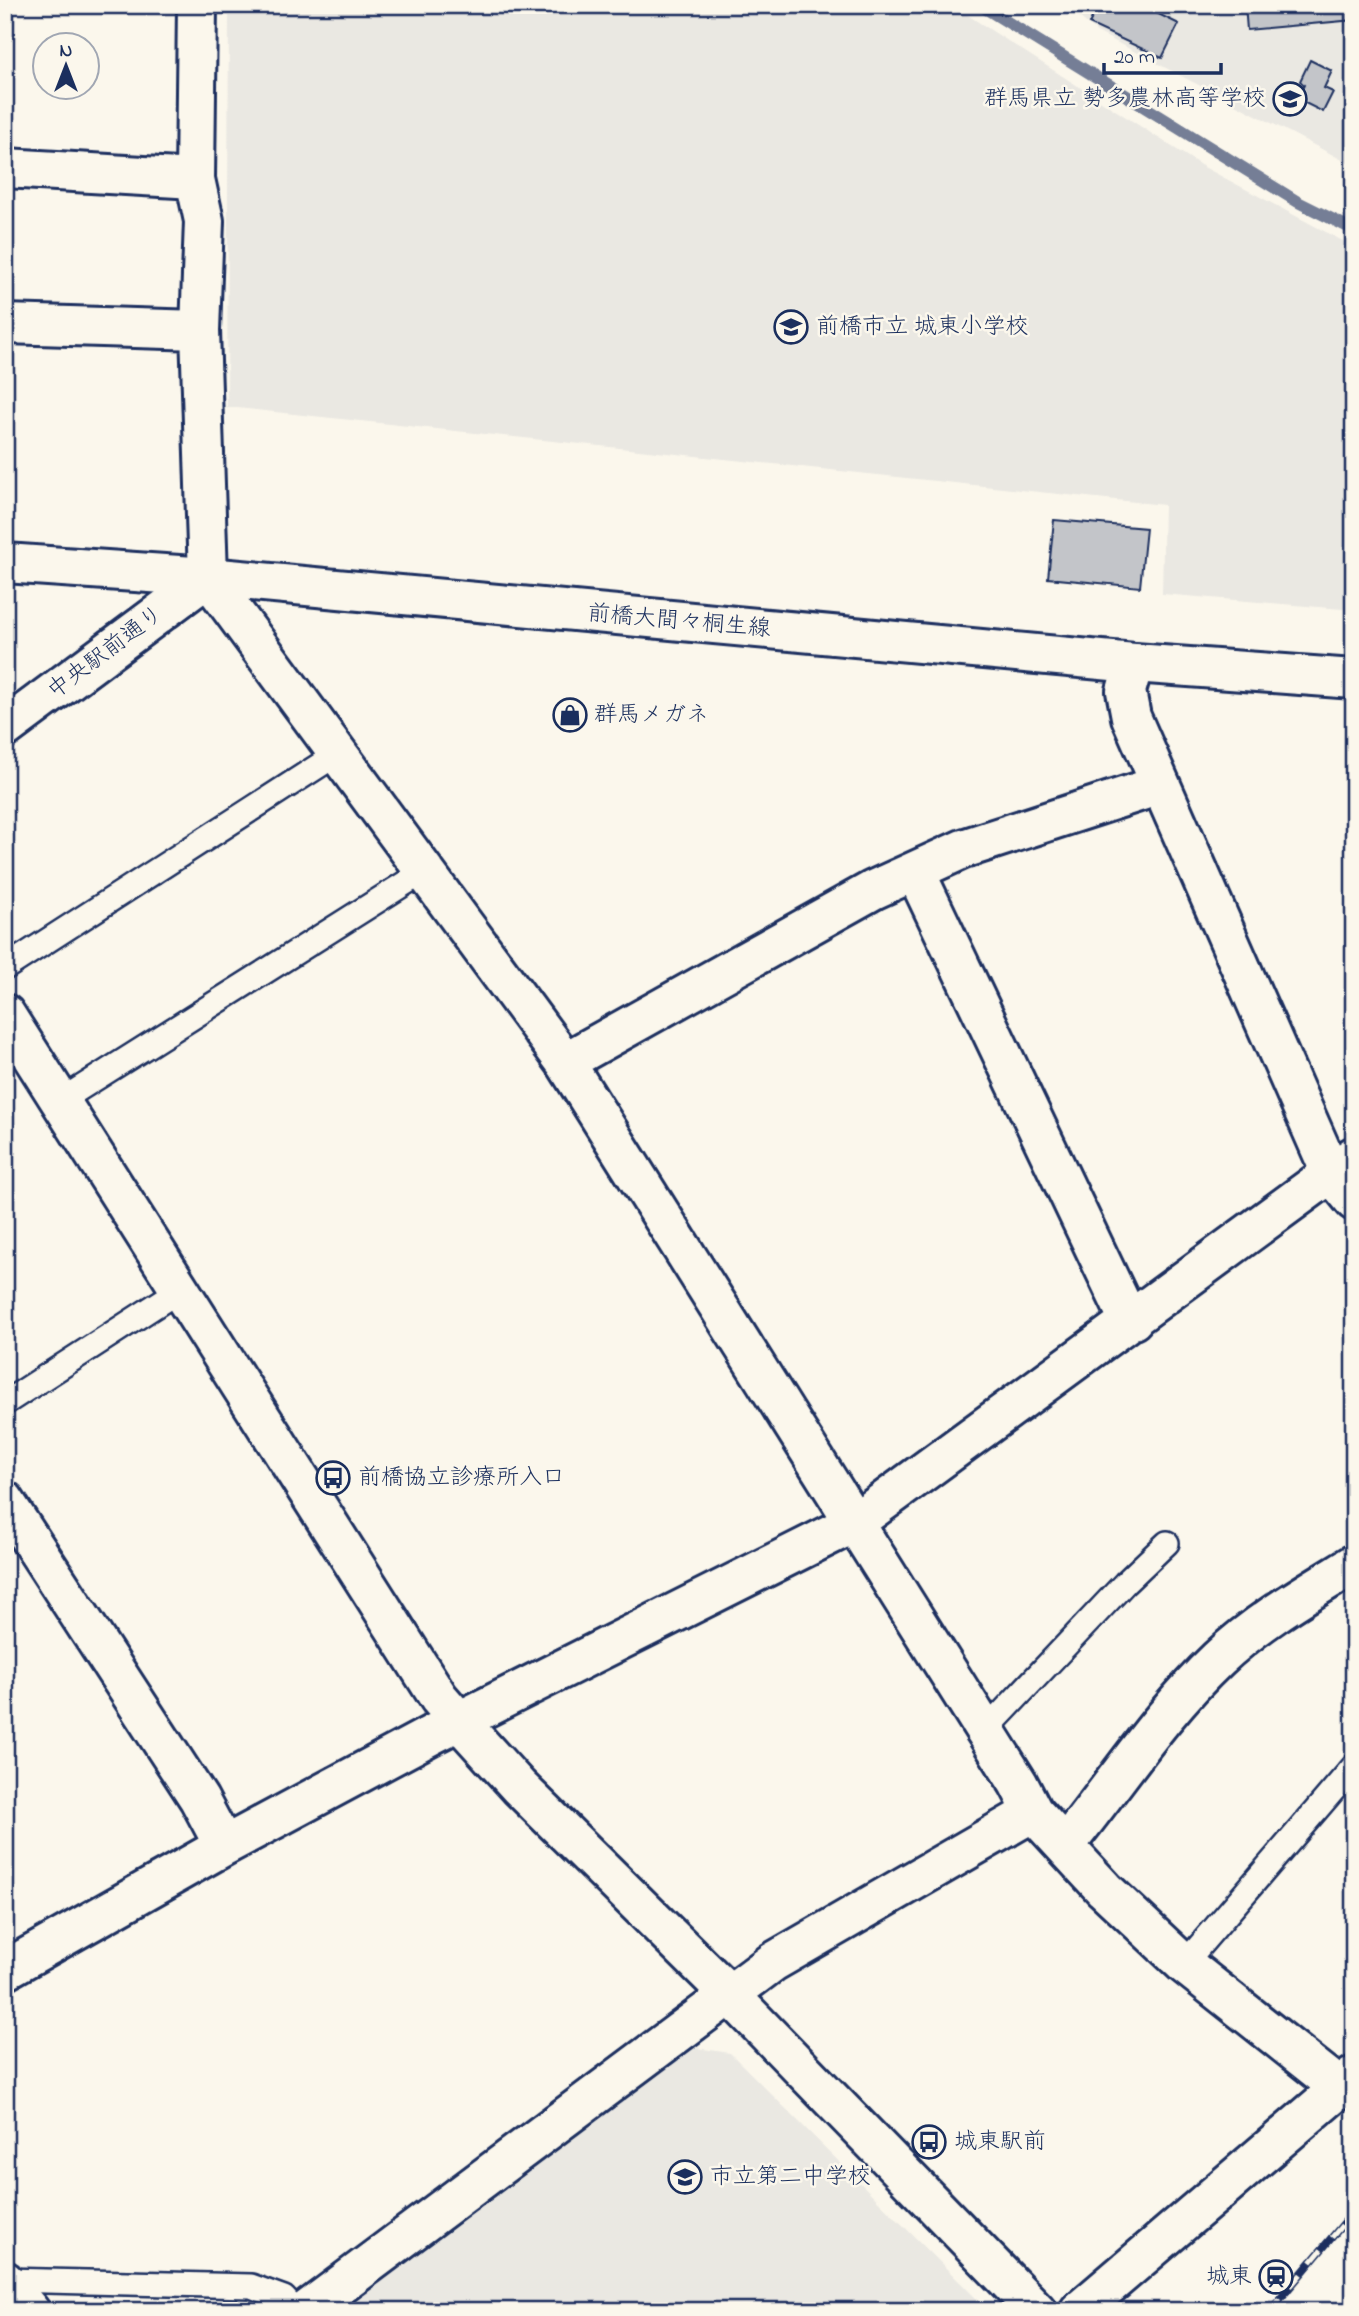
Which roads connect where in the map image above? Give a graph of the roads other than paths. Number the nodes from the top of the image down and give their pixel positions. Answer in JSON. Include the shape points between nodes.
{"nodes":[{"id":1,"x":197,"y":5,"type":"edge"},
{"id":2,"x":5,"y":168,"type":"edge"},
{"id":3,"x":195,"y":179,"type":"junction"},
{"id":4,"x":5,"y":324,"type":"edge"},
{"id":5,"x":200,"y":330,"type":"junction"},
{"id":6,"x":5,"y":563,"type":"edge"},
{"id":7,"x":208,"y":577,"type":"junction"},
{"id":8,"x":1134,"y":663,"type":"junction"},
{"id":9,"x":1354,"y":679,"type":"edge"},
{"id":10,"x":5,"y":728,"type":"edge"},
{"id":11,"x":337,"y":754,"type":"junction"},
{"id":12,"x":1160,"y":785,"type":"junction"},
{"id":13,"x":426,"y":870,"type":"junction"},
{"id":14,"x":915,"y":871,"type":"junction"},
{"id":15,"x":5,"y":968,"type":"edge"},
{"id":16,"x":5,"y":1014,"type":"edge"},
{"id":17,"x":565,"y":1062,"type":"junction"},
{"id":18,"x":60,"y":1101,"type":"junction"},
{"id":19,"x":1346,"y":1177,"type":"edge"},
{"id":20,"x":178,"y":1291,"type":"junction"},
{"id":21,"x":1133,"y":1320,"type":"junction"},
{"id":22,"x":5,"y":1402,"type":"edge"},
{"id":23,"x":5,"y":1501,"type":"edge"},
{"id":24,"x":854,"y":1523,"type":"junction"},
{"id":25,"x":1167,"y":1543,"type":"dead end"},
{"id":26,"x":1354,"y":1564,"type":"edge"},
{"id":27,"x":459,"y":1721,"type":"junction"},
{"id":28,"x":985,"y":1731,"type":"junction"},
{"id":29,"x":1354,"y":1766,"type":"edge"},
{"id":30,"x":1033,"y":1812,"type":"junction"},
{"id":31,"x":1063,"y":1843,"type":"junction"},
{"id":32,"x":224,"y":1846,"type":"junction"},
{"id":33,"x":1184,"y":1964,"type":"junction"},
{"id":34,"x":5,"y":1970,"type":"edge"},
{"id":35,"x":728,"y":1993,"type":"junction"},
{"id":36,"x":1349,"y":2087,"type":"edge"},
{"id":37,"x":5,"y":2280,"type":"edge"},
{"id":38,"x":30,"y":2311,"type":"edge"},
{"id":39,"x":296,"y":2311,"type":"edge"},
{"id":40,"x":306,"y":2311,"type":"edge"},
{"id":41,"x":1037,"y":2311,"type":"edge"},
{"id":42,"x":1079,"y":2311,"type":"edge"}],
"edges":[{"from":1,"to":3,"type":"street"},
{"from":2,"to":3,"type":"street"},
{"from":3,"to":5,"type":"street","via":[[204,221]]},
{"from":4,"to":5,"type":"street"},
{"from":5,"to":7,"type":"street"},
{"from":6,"to":7,"type":"street","name":"前橋大間々桐生線"},
{"from":7,"to":8,"type":"street","name":"前橋大間々桐生線"},
{"from":7,"to":10,"type":"street","name":"中央駅前通り"},
{"from":7,"to":11,"type":"street"},
{"from":8,"to":9,"type":"street","name":"前橋大間々桐生線"},
{"from":8,"to":12,"type":"street","via":[[1126,691],[1130,717]]},
{"from":11,"to":13,"type":"street"},
{"from":11,"to":15,"type":"lane"},
{"from":12,"to":14,"type":"street","via":[[963,849]]},
{"from":12,"to":19,"type":"street"},
{"from":13,"to":17,"type":"street"},
{"from":13,"to":18,"type":"lane"},
{"from":14,"to":17,"type":"street"},
{"from":14,"to":21,"type":"street","via":[[1124,1310]]},
{"from":16,"to":18,"type":"street"},
{"from":17,"to":24,"type":"street"},
{"from":18,"to":20,"type":"street"},
{"from":19,"to":21,"type":"street"},
{"from":20,"to":22,"type":"lane"},
{"from":20,"to":27,"type":"street","via":[[439,1698]]},
{"from":21,"to":24,"type":"street"},
{"from":23,"to":32,"type":"street","via":[[199,1799]]},
{"from":24,"to":27,"type":"street"},
{"from":24,"to":28,"type":"street"},
{"from":25,"to":28,"type":"lane"},
{"from":26,"to":31,"type":"street","via":[[1278,1612],[1218,1658]]},
{"from":27,"to":32,"type":"street"},
{"from":27,"to":35,"type":"street","via":[[519,1787]]},
{"from":28,"to":30,"type":"street"},
{"from":29,"to":33,"type":"lane"},
{"from":30,"to":31,"type":"street"},
{"from":30,"to":35,"type":"street"},
{"from":31,"to":33,"type":"street","via":[[1104,1889]]},
{"from":32,"to":34,"type":"street"},
{"from":33,"to":36,"type":"street"},
{"from":35,"to":40,"type":"street"},
{"from":35,"to":41,"type":"street"},
{"from":36,"to":42,"type":"street"},
{"from":37,"to":38,"type":"street"},
{"from":37,"to":39,"type":"lane","via":[[251,2286],[284,2298]]}]}
